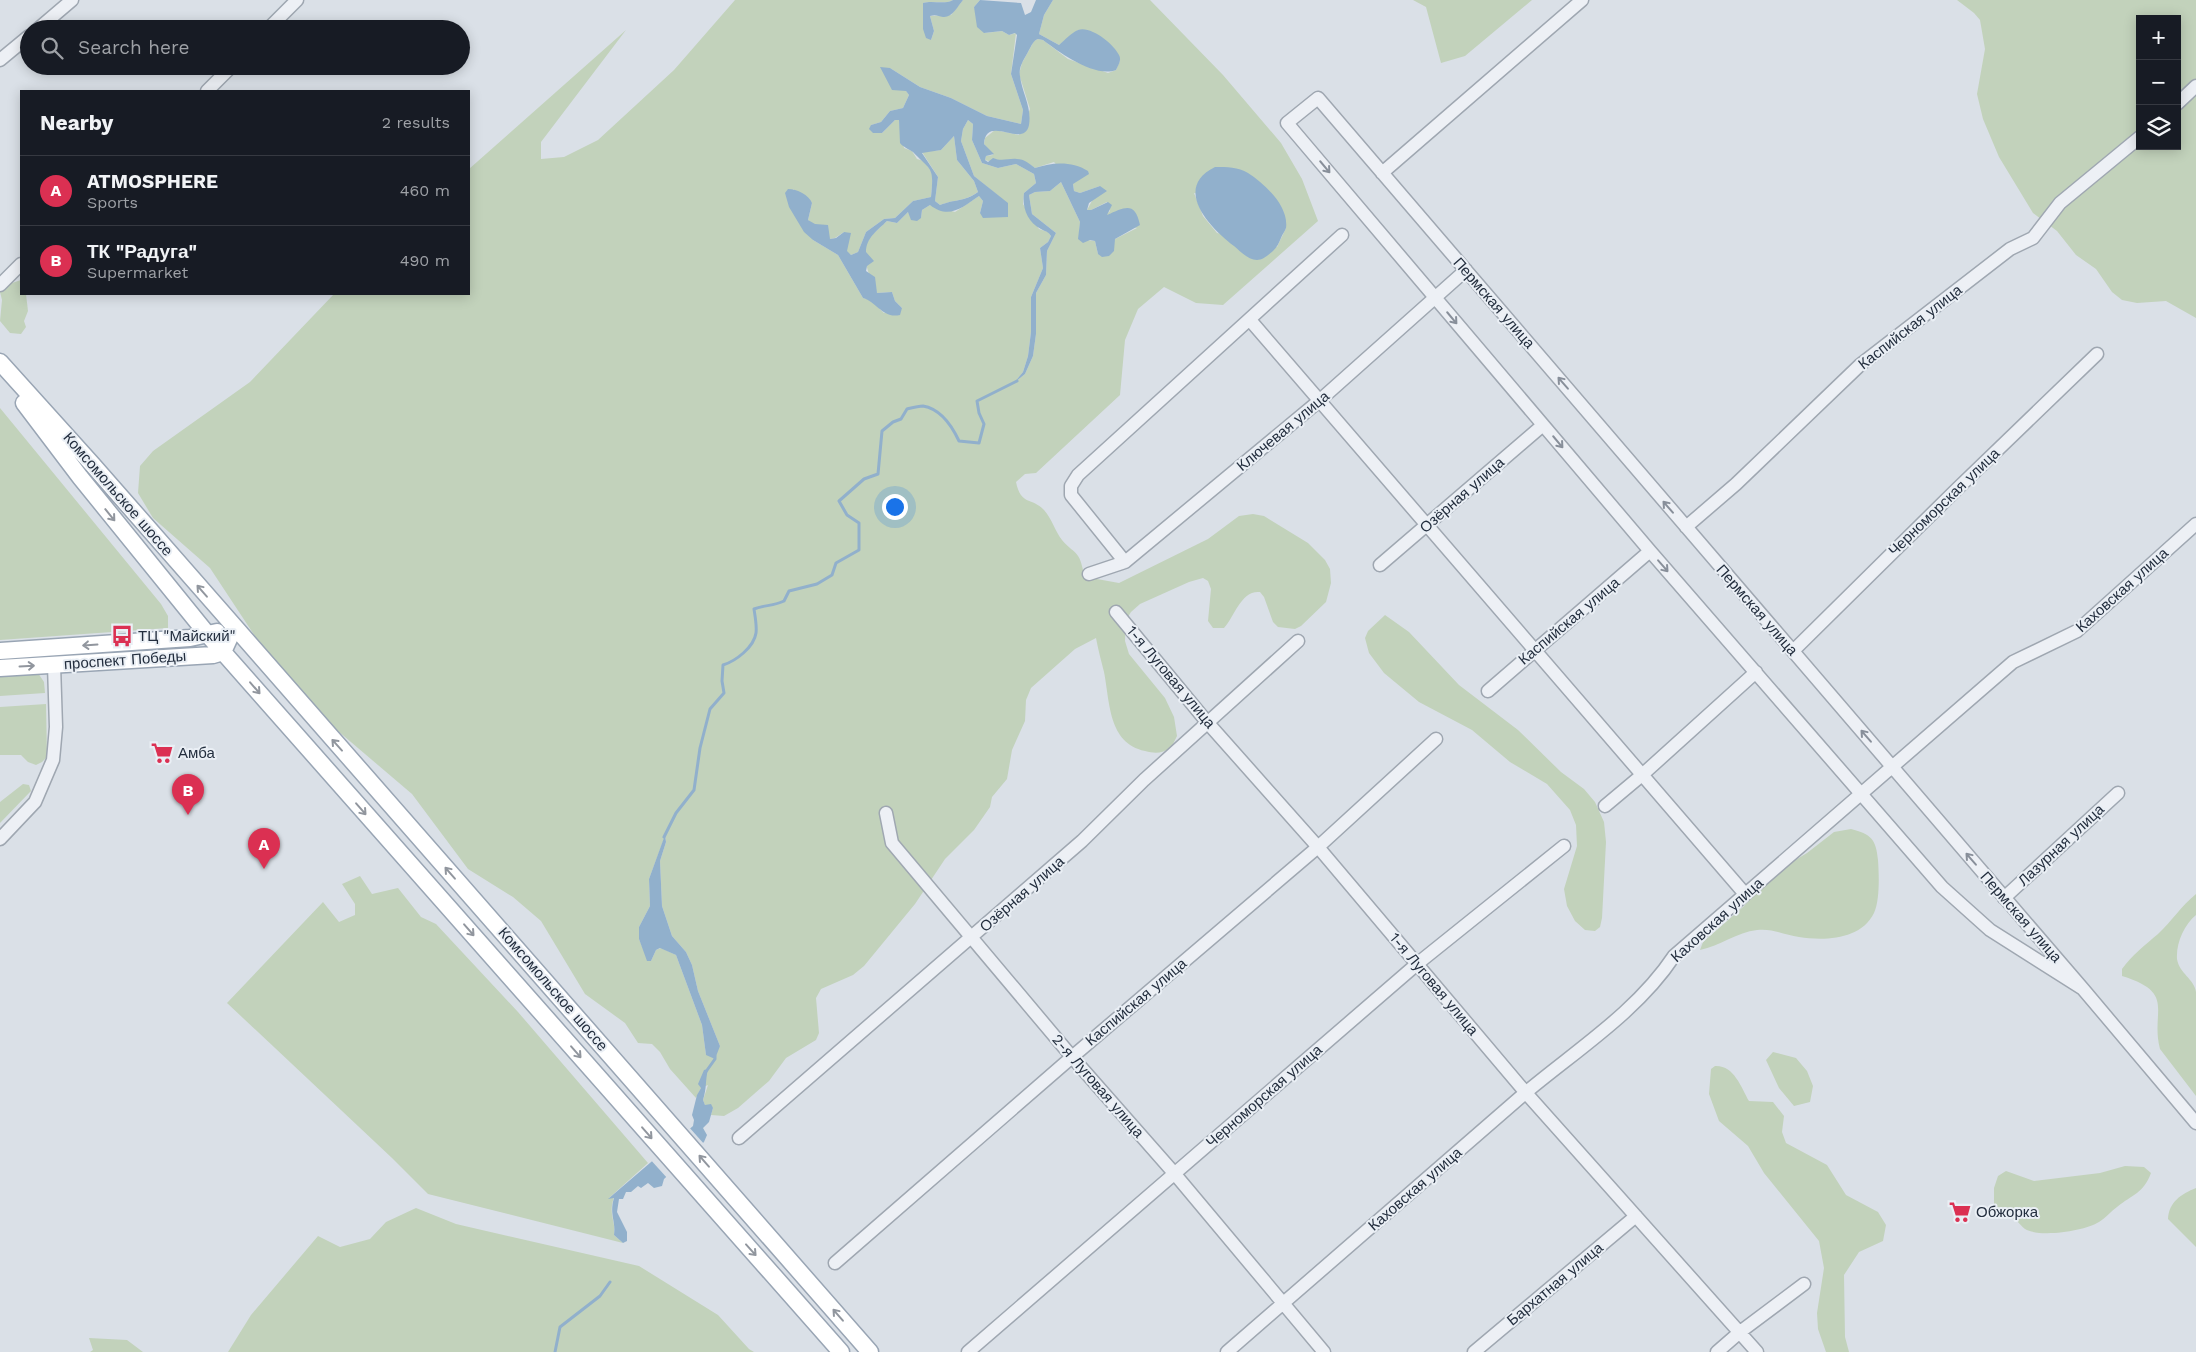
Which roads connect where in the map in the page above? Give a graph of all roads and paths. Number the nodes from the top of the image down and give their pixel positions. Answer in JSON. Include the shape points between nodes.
{"nodes":[{"id":1,"x":72,"y":0,"type":"edge"},
{"id":2,"x":297,"y":0,"type":"edge"},
{"id":3,"x":1582,"y":0,"type":"edge"},
{"id":4,"x":49,"y":20,"type":"edge"},
{"id":5,"x":277,"y":20,"type":"edge"},
{"id":6,"x":20,"y":43,"type":"edge"},
{"id":7,"x":0,"y":60,"type":"edge"},
{"id":8,"x":223,"y":75,"type":"edge"},
{"id":9,"x":2196,"y":86,"type":"edge"},
{"id":10,"x":208,"y":90,"type":"edge"},
{"id":11,"x":2181,"y":100,"type":"edge"},
{"id":12,"x":2136,"y":140,"type":"edge"},
{"id":13,"x":1382,"y":173,"type":"junction"},
{"id":14,"x":1342,"y":235,"type":"dead end"},
{"id":15,"x":20,"y":265,"type":"edge"},
{"id":16,"x":1466,"y":270,"type":"junction"},
{"id":17,"x":0,"y":285,"type":"edge"},
{"id":18,"x":1435,"y":298,"type":"junction"},
{"id":19,"x":1250,"y":320,"type":"junction"},
{"id":20,"x":2097,"y":354,"type":"dead end"},
{"id":21,"x":0,"y":362,"type":"edge"},
{"id":22,"x":0,"y":371,"type":"edge"},
{"id":23,"x":1319,"y":401,"type":"junction"},
{"id":24,"x":1543,"y":425,"type":"junction"},
{"id":25,"x":92,"y":464,"type":"junction"},
{"id":26,"x":80,"y":477,"type":"junction"},
{"id":27,"x":2196,"y":524,"type":"edge"},
{"id":28,"x":1427,"y":526,"type":"junction"},
{"id":29,"x":1686,"y":527,"type":"junction"},
{"id":30,"x":1650,"y":551,"type":"junction"},
{"id":31,"x":1125,"y":562,"type":"junction"},
{"id":32,"x":1380,"y":565,"type":"dead end"},
{"id":33,"x":1089,"y":574,"type":"dead end"},
{"id":34,"x":1116,"y":612,"type":"dead end"},
{"id":35,"x":234,"y":628,"type":"junction"},
{"id":36,"x":208,"y":634,"type":"junction"},
{"id":37,"x":1298,"y":641,"type":"dead end"},
{"id":38,"x":53,"y":647,"type":"junction"},
{"id":39,"x":1534,"y":650,"type":"junction"},
{"id":40,"x":0,"y":651,"type":"edge"},
{"id":41,"x":1793,"y":651,"type":"junction"},
{"id":42,"x":223,"y":652,"type":"junction"},
{"id":43,"x":54,"y":664,"type":"junction"},
{"id":44,"x":0,"y":668,"type":"edge"},
{"id":45,"x":1756,"y":672,"type":"junction"},
{"id":46,"x":1488,"y":691,"type":"dead end"},
{"id":47,"x":1208,"y":722,"type":"junction"},
{"id":48,"x":1436,"y":739,"type":"dead end"},
{"id":49,"x":1892,"y":767,"type":"junction"},
{"id":50,"x":1642,"y":775,"type":"junction"},
{"id":51,"x":2118,"y":793,"type":"dead end"},
{"id":52,"x":1862,"y":794,"type":"junction"},
{"id":53,"x":1605,"y":806,"type":"dead end"},
{"id":54,"x":886,"y":813,"type":"dead end"},
{"id":55,"x":0,"y":839,"type":"edge"},
{"id":56,"x":1564,"y":846,"type":"dead end"},
{"id":57,"x":1318,"y":847,"type":"junction"},
{"id":58,"x":1745,"y":894,"type":"junction"},
{"id":59,"x":2004,"y":898,"type":"junction"},
{"id":60,"x":973,"y":937,"type":"junction"},
{"id":61,"x":1418,"y":964,"type":"junction"},
{"id":62,"x":2083,"y":989,"type":"junction"},
{"id":63,"x":1072,"y":1057,"type":"junction"},
{"id":64,"x":1526,"y":1093,"type":"junction"},
{"id":65,"x":2196,"y":1123,"type":"edge"},
{"id":66,"x":739,"y":1138,"type":"dead end"},
{"id":67,"x":1174,"y":1173,"type":"junction"},
{"id":68,"x":1636,"y":1216,"type":"junction"},
{"id":69,"x":839,"y":1259,"type":"dead end"},
{"id":70,"x":1804,"y":1284,"type":"dead end"},
{"id":71,"x":1282,"y":1304,"type":"junction"},
{"id":72,"x":1740,"y":1332,"type":"junction"},
{"id":73,"x":841,"y":1352,"type":"edge"},
{"id":74,"x":870,"y":1352,"type":"edge"},
{"id":75,"x":968,"y":1352,"type":"edge"},
{"id":76,"x":1227,"y":1352,"type":"edge"},
{"id":77,"x":1324,"y":1352,"type":"edge"},
{"id":78,"x":1474,"y":1352,"type":"edge"},
{"id":79,"x":1718,"y":1352,"type":"edge"},
{"id":80,"x":1757,"y":1352,"type":"edge"}],
"edges":[{"from":1,"to":4,"type":"street"},
{"from":2,"to":5,"type":"street"},
{"from":3,"to":13,"type":"street"},
{"from":6,"to":7,"type":"street"},
{"from":8,"to":10,"type":"street"},
{"from":9,"to":11,"type":"street"},
{"from":12,"to":29,"type":"street","name":"Каспийская улица","via":[[2060,203],[2033,238],[2010,249],[1860,365],[1736,484]]},
{"from":13,"to":16,"type":"street","name":"Пермская улица"},
{"from":13,"to":18,"type":"street","name":"Пермская улица","one_way":true,"via":[[1318,98],[1287,123]]},
{"from":14,"to":19,"type":"street"},
{"from":15,"to":17,"type":"street"},
{"from":16,"to":18,"type":"street","name":"Ключевая улица"},
{"from":29,"to":16,"type":"street","name":"Пермская улица","one_way":true},
{"from":18,"to":23,"type":"street","name":"Ключевая улица"},
{"from":18,"to":24,"type":"street","one_way":true},
{"from":19,"to":23,"type":"street"},
{"from":19,"to":31,"type":"street","via":[[1078,476],[1071,486],[1071,495]]},
{"from":20,"to":41,"type":"street","name":"Черноморская улица"},
{"from":21,"to":25,"type":"main road","name":"Комсомольское шоссе"},
{"from":22,"to":26,"type":"main road","name":"Комсомольское шоссе"},
{"from":23,"to":28,"type":"street"},
{"from":23,"to":31,"type":"street","name":"Ключевая улица"},
{"from":24,"to":28,"type":"street","name":"Озёрная улица"},
{"from":24,"to":30,"type":"street","one_way":true},
{"from":25,"to":26,"type":"main road"},
{"from":35,"to":25,"type":"main road","name":"Комсомольское шоссе","one_way":true},
{"from":26,"to":36,"type":"main road","name":"Комсомольское шоссе","one_way":true},
{"from":27,"to":49,"type":"street","name":"Каховская улица","via":[[2077,631],[2013,662]]},
{"from":28,"to":32,"type":"street","name":"Озёрная улица"},
{"from":28,"to":39,"type":"street"},
{"from":29,"to":41,"type":"street","name":"Пермская улица"},
{"from":30,"to":39,"type":"street","name":"Каспийская улица"},
{"from":30,"to":45,"type":"street","one_way":true},
{"from":31,"to":33,"type":"street","name":"Ключевая улица"},
{"from":34,"to":47,"type":"street","name":"1-я Луговая улица"},
{"from":35,"to":36,"type":"main road"},
{"from":35,"to":42,"type":"main road"},
{"from":74,"to":35,"type":"main road","name":"Комсомольское шоссе","one_way":true},
{"from":36,"to":38,"type":"main road","name":"проспект Победы","one_way":true},
{"from":36,"to":42,"type":"main road","name":"Комсомольское шоссе"},
{"from":37,"to":47,"type":"street","name":"Озёрная улица"},
{"from":38,"to":40,"type":"main road","name":"проспект Победы"},
{"from":38,"to":43,"type":"main road"},
{"from":39,"to":46,"type":"street","name":"Каспийская улица"},
{"from":39,"to":50,"type":"street"},
{"from":49,"to":41,"type":"street","name":"Пермская улица","one_way":true},
{"from":42,"to":43,"type":"main road","name":"проспект Победы"},
{"from":42,"to":73,"type":"main road","name":"Комсомольское шоссе","one_way":true},
{"from":44,"to":43,"type":"main road","name":"проспект Победы","one_way":true},
{"from":43,"to":55,"type":"street","via":[[56,727],[53,760],[35,802]]},
{"from":45,"to":50,"type":"street"},
{"from":45,"to":52,"type":"street"},
{"from":47,"to":57,"type":"street","name":"1-я Луговая улица"},
{"from":47,"to":60,"type":"street","name":"Озёрная улица","via":[[1082,841]]},
{"from":48,"to":57,"type":"street","name":"Каспийская улица"},
{"from":49,"to":52,"type":"street","name":"Каховская улица"},
{"from":59,"to":49,"type":"street","name":"Пермская улица","one_way":true},
{"from":50,"to":53,"type":"street"},
{"from":50,"to":58,"type":"street"},
{"from":51,"to":59,"type":"street","name":"Лазурная улица"},
{"from":52,"to":58,"type":"street","name":"Каховская улица"},
{"from":52,"to":62,"type":"street","via":[[1942,886],[1983,924]]},
{"from":54,"to":60,"type":"street","name":"2-я Луговая улица","via":[[892,843]]},
{"from":56,"to":61,"type":"street","name":"Черноморская улица"},
{"from":57,"to":61,"type":"street","name":"1-я Луговая улица"},
{"from":57,"to":63,"type":"street","name":"Каспийская улица"},
{"from":58,"to":64,"type":"street","name":"Каховская улица","via":[[1674,956],[1663,972],[1621,1014]]},
{"from":59,"to":62,"type":"street","name":"Пермская улица"},
{"from":60,"to":63,"type":"street","name":"2-я Луговая улица"},
{"from":60,"to":66,"type":"street","name":"Озёрная улица"},
{"from":61,"to":64,"type":"street","name":"1-я Луговая улица"},
{"from":61,"to":67,"type":"street","name":"Черноморская улица"},
{"from":62,"to":65,"type":"street","name":"Пермская улица"},
{"from":63,"to":67,"type":"street","name":"2-я Луговая улица"},
{"from":63,"to":69,"type":"street","name":"Каспийская улица"},
{"from":64,"to":68,"type":"street","name":"1-я Луговая улица"},
{"from":64,"to":71,"type":"street","name":"Каховская улица"},
{"from":67,"to":71,"type":"street","name":"2-я Луговая улица"},
{"from":67,"to":75,"type":"street","name":"Черноморская улица"},
{"from":68,"to":72,"type":"street","name":"1-я Луговая улица"},
{"from":68,"to":78,"type":"street","name":"Бархатная улица"},
{"from":70,"to":72,"type":"street"},
{"from":71,"to":76,"type":"street","name":"Каховская улица"},
{"from":71,"to":77,"type":"street","name":"2-я Луговая улица"},
{"from":72,"to":79,"type":"street"},
{"from":72,"to":80,"type":"street","name":"1-я Луговая улица"}]}
